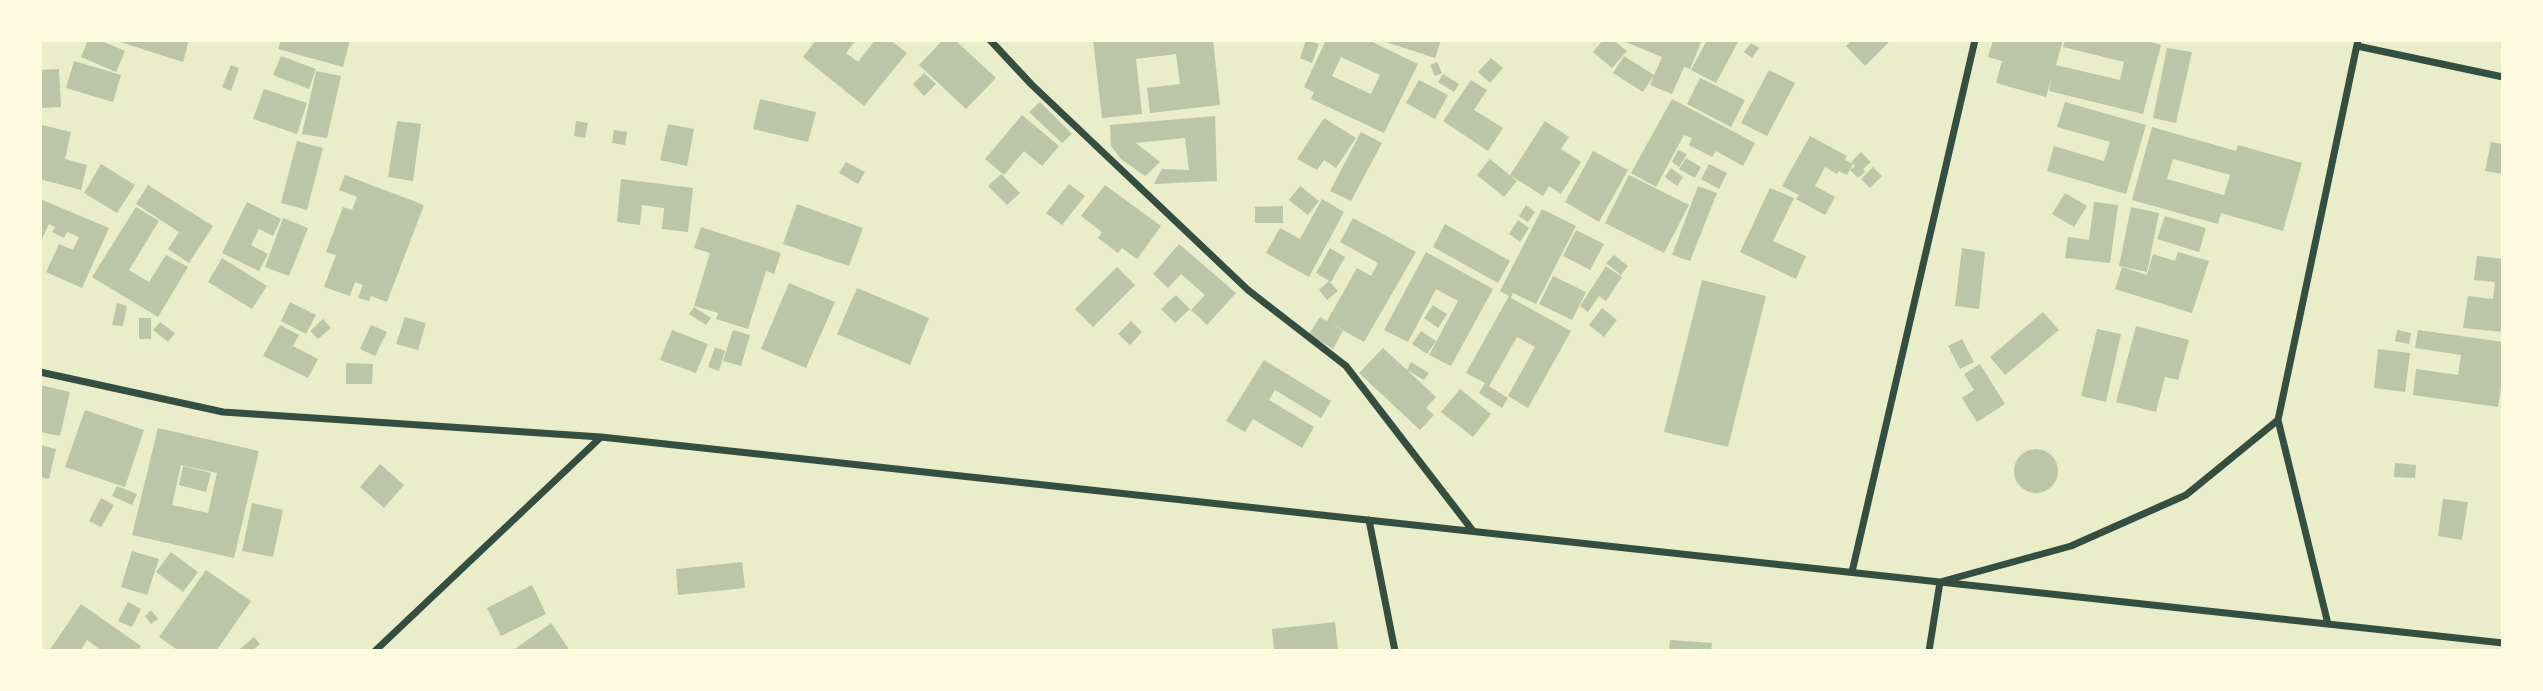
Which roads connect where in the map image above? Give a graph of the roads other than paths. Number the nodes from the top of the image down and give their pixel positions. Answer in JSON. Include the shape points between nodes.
{"nodes":[{"id":1,"x":990,"y":40,"type":"edge"},
{"id":2,"x":1975,"y":40,"type":"edge"},
{"id":3,"x":2357,"y":43,"type":"edge"},
{"id":4,"x":2503,"y":78,"type":"edge"},
{"id":5,"x":40,"y":372,"type":"edge"},
{"id":6,"x":2278,"y":420,"type":"junction"},
{"id":7,"x":601,"y":437,"type":"junction"},
{"id":8,"x":1369,"y":520,"type":"junction"},
{"id":9,"x":1472,"y":531,"type":"junction"},
{"id":10,"x":1852,"y":572,"type":"junction"},
{"id":11,"x":1940,"y":582,"type":"junction"},
{"id":12,"x":2328,"y":624,"type":"junction"},
{"id":13,"x":2503,"y":643,"type":"edge"},
{"id":14,"x":375,"y":651,"type":"edge"},
{"id":15,"x":1395,"y":651,"type":"edge"},
{"id":16,"x":1929,"y":651,"type":"edge"}],
"edges":[{"from":1,"to":9,"type":"street","via":[[1040,94],[1248,290],[1346,366]]},
{"from":2,"to":10,"type":"street"},
{"from":3,"to":4,"type":"street"},
{"from":3,"to":6,"type":"street"},
{"from":5,"to":7,"type":"street","via":[[223,412]]},
{"from":6,"to":11,"type":"street","via":[[2186,495],[2071,546]]},
{"from":6,"to":12,"type":"street"},
{"from":7,"to":8,"type":"street"},
{"from":7,"to":14,"type":"street"},
{"from":8,"to":9,"type":"street"},
{"from":8,"to":15,"type":"street"},
{"from":9,"to":10,"type":"street"},
{"from":10,"to":11,"type":"street"},
{"from":11,"to":12,"type":"street"},
{"from":11,"to":16,"type":"street"},
{"from":12,"to":13,"type":"street"}]}
